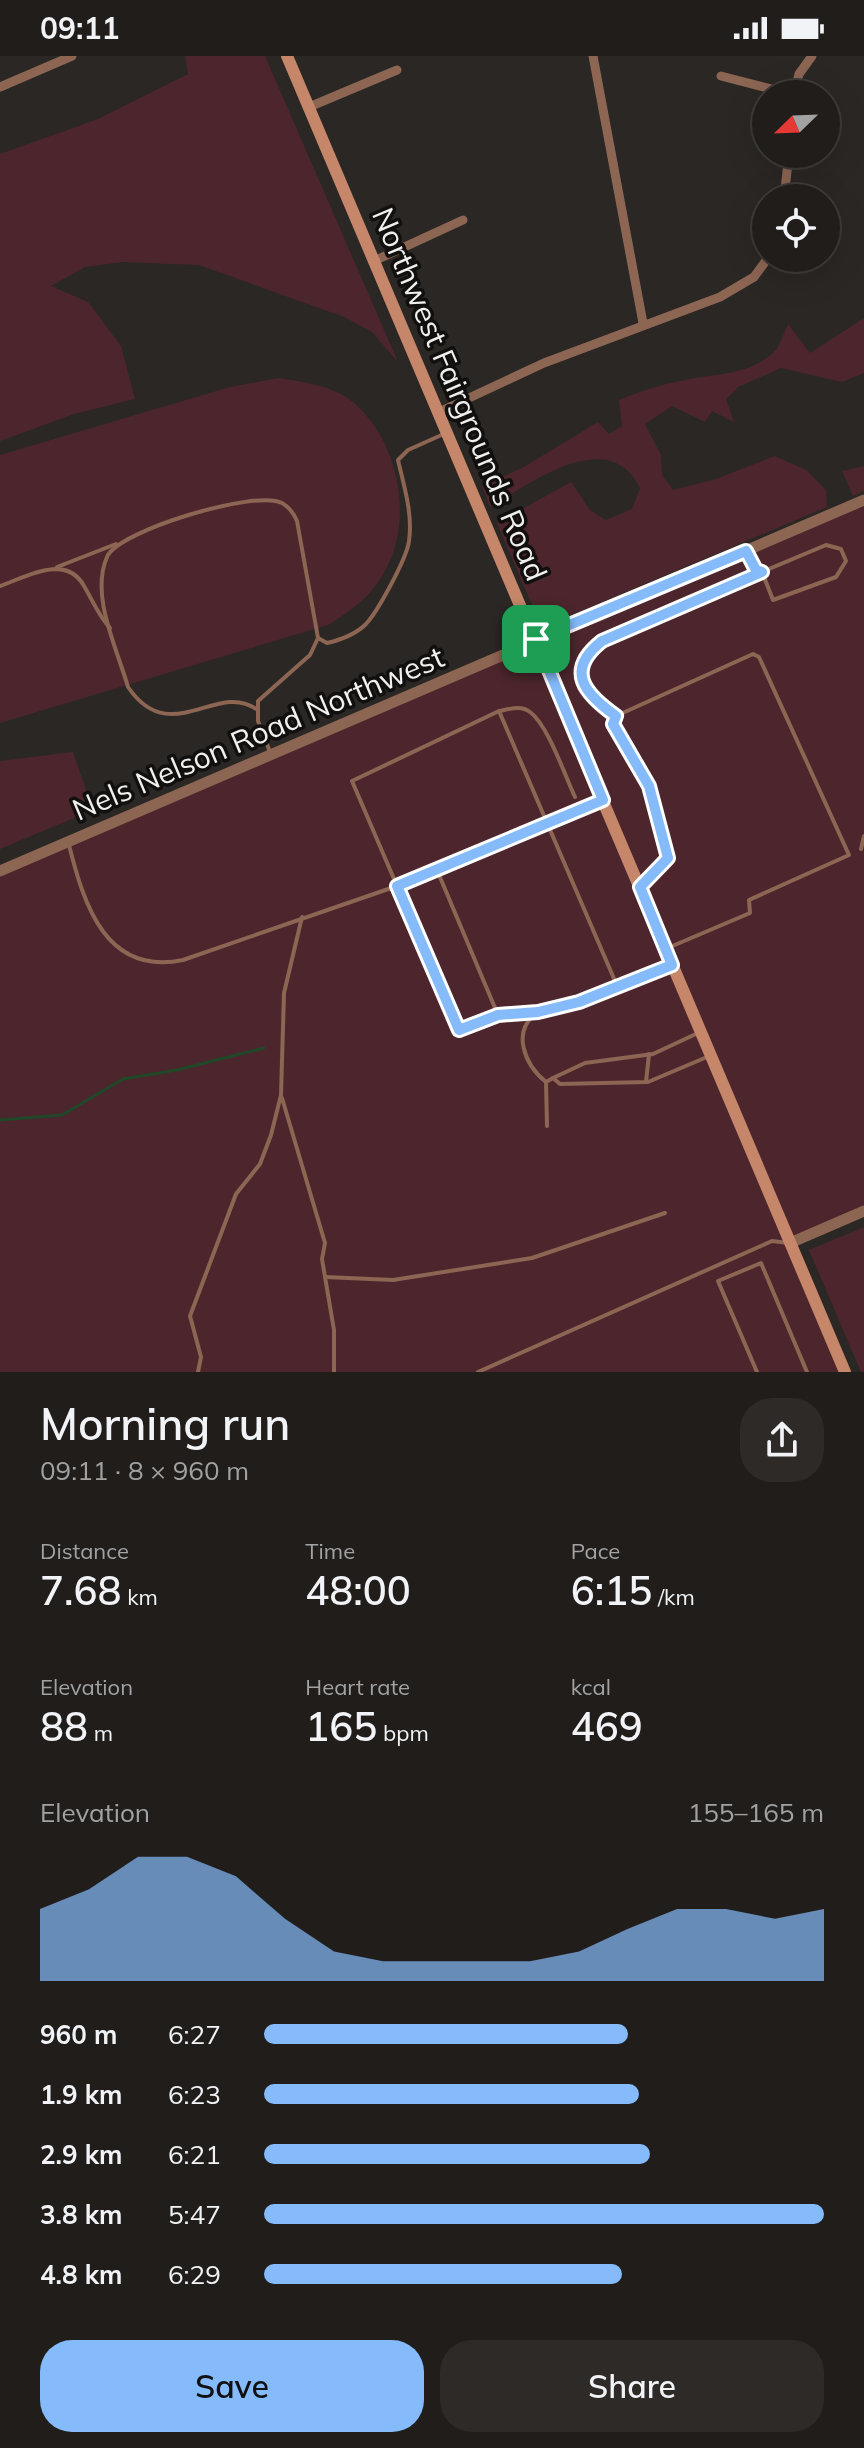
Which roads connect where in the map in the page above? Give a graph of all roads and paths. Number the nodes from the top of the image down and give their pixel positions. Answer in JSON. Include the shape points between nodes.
{"nodes":[{"id":1,"x":72,"y":56,"type":"edge"},
{"id":2,"x":287,"y":56,"type":"edge"},
{"id":3,"x":593,"y":56,"type":"edge"},
{"id":4,"x":812,"y":56,"type":"edge"},
{"id":5,"x":397,"y":70,"type":"dead end"},
{"id":6,"x":721,"y":76,"type":"dead end"},
{"id":7,"x":797,"y":80,"type":"edge"},
{"id":8,"x":752,"y":84,"type":"edge"},
{"id":9,"x":0,"y":87,"type":"edge"},
{"id":10,"x":309,"y":107,"type":"junction"},
{"id":11,"x":463,"y":220,"type":"dead end"},
{"id":12,"x":374,"y":261,"type":"junction"},
{"id":13,"x":758,"y":272,"type":"edge"},
{"id":14,"x":643,"y":323,"type":"junction"},
{"id":15,"x":439,"y":412,"type":"junction"},
{"id":16,"x":448,"y":432,"type":"junction"},
{"id":17,"x":864,"y":500,"type":"edge"},
{"id":18,"x":118,"y":543,"type":"junction"},
{"id":19,"x":746,"y":551,"type":"junction"},
{"id":20,"x":54,"y":568,"type":"junction"},
{"id":21,"x":762,"y":572,"type":"junction"},
{"id":22,"x":0,"y":586,"type":"edge"},
{"id":23,"x":111,"y":630,"type":"junction"},
{"id":24,"x":318,"y":638,"type":"junction"},
{"id":25,"x":536,"y":639,"type":"junction"},
{"id":26,"x":256,"y":709,"type":"junction"},
{"id":27,"x":499,"y":711,"type":"junction"},
{"id":28,"x":616,"y":716,"type":"junction"},
{"id":29,"x":271,"y":754,"type":"junction"},
{"id":30,"x":575,"y":797,"type":"dead end"},
{"id":31,"x":603,"y":800,"type":"junction"},
{"id":32,"x":547,"y":823,"type":"junction"},
{"id":33,"x":864,"y":836,"type":"edge"},
{"id":34,"x":68,"y":841,"type":"junction"},
{"id":35,"x":862,"y":850,"type":"edge"},
{"id":36,"x":849,"y":855,"type":"junction"},
{"id":37,"x":437,"y":870,"type":"junction"},
{"id":38,"x":0,"y":871,"type":"edge"},
{"id":39,"x":397,"y":886,"type":"junction"},
{"id":40,"x":640,"y":887,"type":"junction"},
{"id":41,"x":302,"y":917,"type":"junction"},
{"id":42,"x":666,"y":949,"type":"junction"},
{"id":43,"x":672,"y":965,"type":"junction"},
{"id":44,"x":618,"y":988,"type":"junction"},
{"id":45,"x":538,"y":1012,"type":"junction"},
{"id":46,"x":498,"y":1015,"type":"junction"},
{"id":47,"x":700,"y":1032,"type":"junction"},
{"id":48,"x":649,"y":1054,"type":"junction"},
{"id":49,"x":710,"y":1056,"type":"junction"},
{"id":50,"x":553,"y":1078,"type":"junction"},
{"id":51,"x":546,"y":1082,"type":"junction"},
{"id":52,"x":646,"y":1082,"type":"junction"},
{"id":53,"x":281,"y":1095,"type":"junction"},
{"id":54,"x":547,"y":1126,"type":"dead end"},
{"id":55,"x":864,"y":1211,"type":"edge"},
{"id":56,"x":665,"y":1213,"type":"dead end"},
{"id":57,"x":790,"y":1243,"type":"junction"},
{"id":58,"x":325,"y":1277,"type":"junction"},
{"id":59,"x":198,"y":1372,"type":"edge"},
{"id":60,"x":334,"y":1372,"type":"edge"},
{"id":61,"x":478,"y":1372,"type":"edge"},
{"id":62,"x":757,"y":1372,"type":"edge"},
{"id":63,"x":807,"y":1372,"type":"edge"},
{"id":64,"x":845,"y":1372,"type":"edge"}],
"edges":[{"from":1,"to":9,"type":"street"},
{"from":2,"to":10,"type":"main road","name":"Northwest Fairgrounds Road"},
{"from":3,"to":14,"type":"street"},
{"from":4,"to":7,"type":"street"},
{"from":5,"to":10,"type":"street"},
{"from":6,"to":8,"type":"street"},
{"from":10,"to":12,"type":"main road","name":"Northwest Fairgrounds Road"},
{"from":11,"to":12,"type":"street"},
{"from":12,"to":15,"type":"main road","name":"Northwest Fairgrounds Road"},
{"from":13,"to":14,"type":"street","via":[[741,286]]},
{"from":14,"to":15,"type":"street"},
{"from":15,"to":16,"type":"main road","name":"Northwest Fairgrounds Road"},
{"from":16,"to":24,"type":"lane","via":[[398,460],[409,511],[409,543],[375,611],[347,637],[327,643]]},
{"from":16,"to":25,"type":"main road","name":"Northwest Fairgrounds Road"},
{"from":17,"to":19,"type":"street","name":"Nels Nelson Road Northwest"},
{"from":18,"to":20,"type":"lane"},
{"from":18,"to":23,"type":"lane","via":[[102,572],[101,592]]},
{"from":18,"to":24,"type":"lane","via":[[236,503],[281,502],[297,521]]},
{"from":19,"to":21,"type":"lane"},
{"from":19,"to":25,"type":"street","name":"Nels Nelson Road Northwest"},
{"from":20,"to":22,"type":"lane"},
{"from":20,"to":23,"type":"lane","via":[[82,582]]},
{"from":21,"to":21,"type":"lane","via":[[826,545],[841,549],[846,561],[836,577],[773,600]]},
{"from":21,"to":28,"type":"lane","via":[[587,652],[581,670],[585,691]]},
{"from":23,"to":26,"type":"lane","via":[[128,687],[145,708],[165,714],[242,702]]},
{"from":24,"to":26,"type":"lane","via":[[310,655],[262,695]]},
{"from":25,"to":29,"type":"street","name":"Nels Nelson Road Northwest"},
{"from":25,"to":31,"type":"main road","name":"Northwest Fairgrounds Road"},
{"from":26,"to":29,"type":"lane"},
{"from":27,"to":30,"type":"lane","via":[[520,707],[531,712]]},
{"from":27,"to":32,"type":"lane"},
{"from":27,"to":39,"type":"lane","via":[[352,781]]},
{"from":28,"to":36,"type":"lane","via":[[753,654],[759,657]]},
{"from":28,"to":40,"type":"lane","via":[[613,724],[649,786],[668,858]]},
{"from":29,"to":34,"type":"street","name":"Nels Nelson Road Northwest"},
{"from":31,"to":32,"type":"lane"},
{"from":31,"to":40,"type":"main road","name":"Northwest Fairgrounds Road"},
{"from":32,"to":37,"type":"lane"},
{"from":32,"to":44,"type":"lane"},
{"from":33,"to":35,"type":"lane"},
{"from":34,"to":38,"type":"street","name":"Nels Nelson Road Northwest"},
{"from":34,"to":41,"type":"lane","via":[[81,893],[98,927],[118,948],[144,961],[183,960]]},
{"from":35,"to":36,"type":"lane"},
{"from":36,"to":42,"type":"lane","via":[[749,900],[750,913]]},
{"from":37,"to":39,"type":"lane"},
{"from":37,"to":46,"type":"lane"},
{"from":39,"to":41,"type":"lane"},
{"from":39,"to":46,"type":"lane","via":[[459,1030]]},
{"from":40,"to":42,"type":"main road","name":"Northwest Fairgrounds Road"},
{"from":41,"to":53,"type":"lane","via":[[284,993]]},
{"from":42,"to":43,"type":"main road","name":"Northwest Fairgrounds Road"},
{"from":43,"to":44,"type":"lane"},
{"from":43,"to":47,"type":"main road","name":"Northwest Fairgrounds Road"},
{"from":44,"to":45,"type":"lane"},
{"from":45,"to":46,"type":"lane"},
{"from":45,"to":51,"type":"lane","via":[[524,1029],[524,1053],[530,1069]]},
{"from":47,"to":48,"type":"lane"},
{"from":47,"to":49,"type":"main road","name":"Northwest Fairgrounds Road"},
{"from":48,"to":50,"type":"lane","via":[[585,1063]]},
{"from":48,"to":52,"type":"lane"},
{"from":49,"to":52,"type":"lane"},
{"from":49,"to":57,"type":"main road","name":"Northwest Fairgrounds Road"},
{"from":50,"to":51,"type":"lane"},
{"from":50,"to":52,"type":"lane","via":[[560,1084]]},
{"from":51,"to":54,"type":"lane"},
{"from":53,"to":58,"type":"lane","via":[[325,1243]]},
{"from":53,"to":59,"type":"lane","via":[[260,1164],[236,1194],[190,1316],[201,1357]]},
{"from":55,"to":57,"type":"street"},
{"from":56,"to":58,"type":"lane","via":[[532,1258],[393,1280]]},
{"from":57,"to":61,"type":"lane","via":[[772,1241]]},
{"from":57,"to":64,"type":"main road","name":"Northwest Fairgrounds Road"},
{"from":58,"to":60,"type":"lane"},
{"from":62,"to":63,"type":"lane","via":[[718,1281],[761,1263]]}]}
